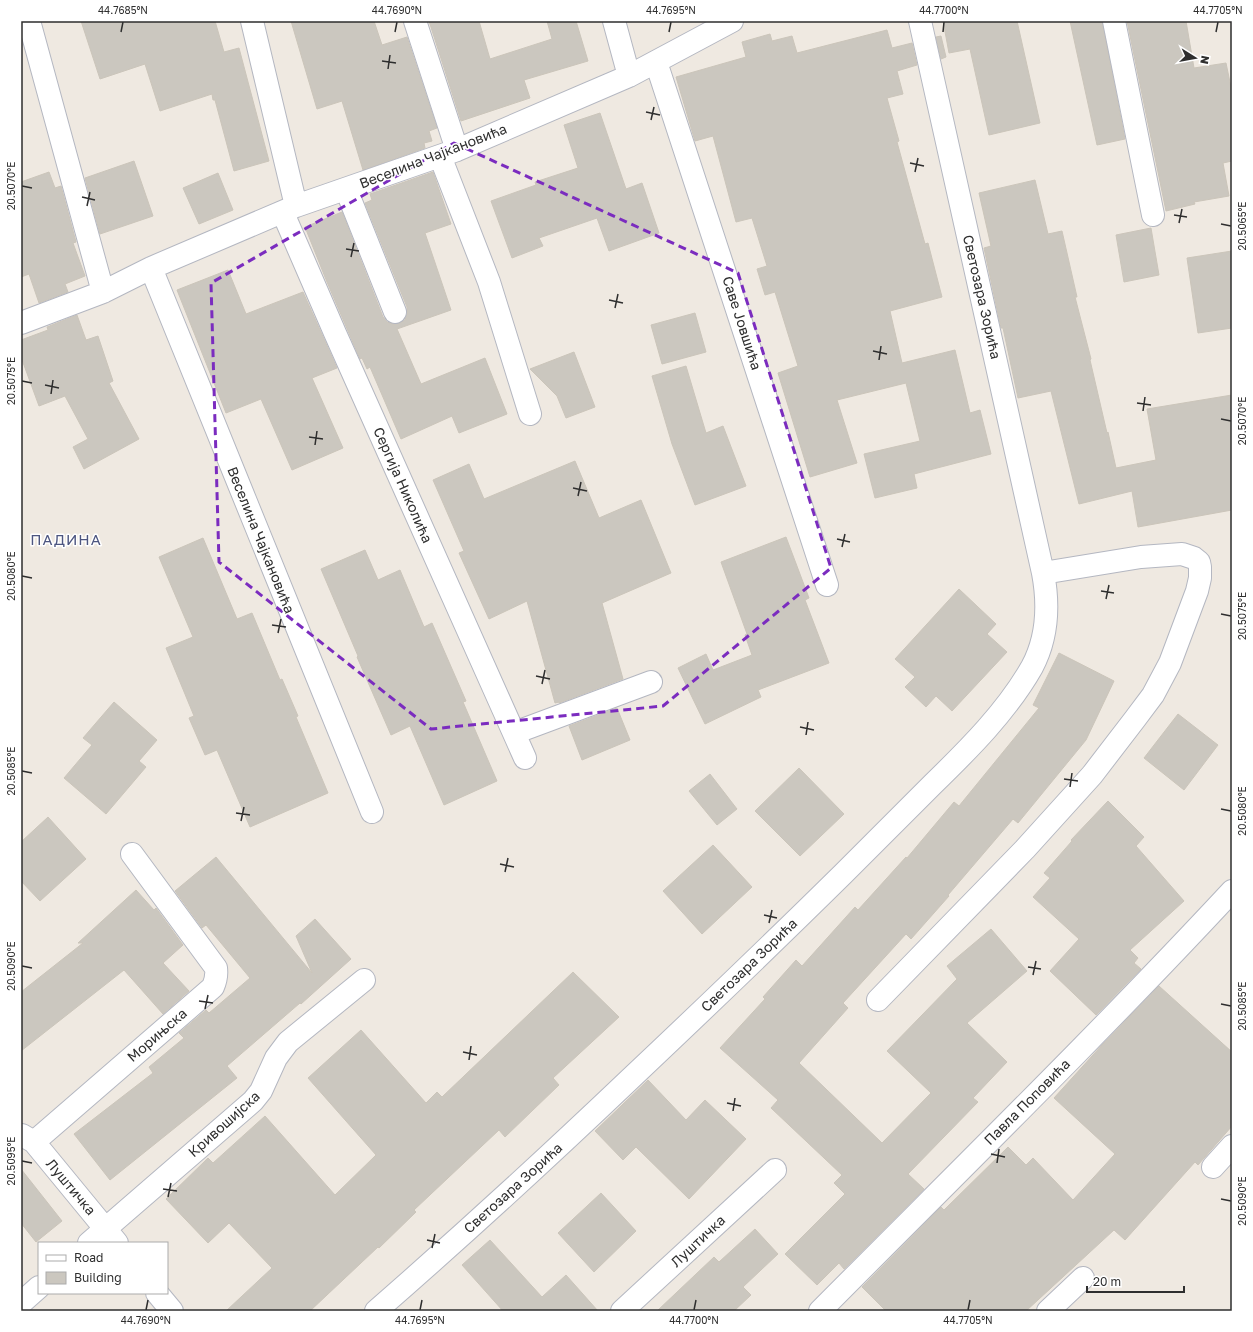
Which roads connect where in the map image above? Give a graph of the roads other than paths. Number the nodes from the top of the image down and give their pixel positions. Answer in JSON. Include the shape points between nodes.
{"nodes":[{"id":1,"x":29,"y":21,"type":"edge"},
{"id":2,"x":252,"y":21,"type":"edge"},
{"id":3,"x":415,"y":21,"type":"edge"},
{"id":4,"x":614,"y":21,"type":"edge"},
{"id":5,"x":732,"y":21,"type":"edge"},
{"id":6,"x":920,"y":21,"type":"edge"},
{"id":7,"x":1114,"y":21,"type":"edge"},
{"id":8,"x":656,"y":62,"type":"junction"},
{"id":9,"x":630,"y":76,"type":"junction"},
{"id":10,"x":448,"y":153,"type":"junction"},
{"id":11,"x":346,"y":189,"type":"junction"},
{"id":12,"x":289,"y":210,"type":"junction"},
{"id":13,"x":1153,"y":215,"type":"dead end"},
{"id":14,"x":151,"y":268,"type":"junction"},
{"id":15,"x":103,"y":292,"type":"junction"},
{"id":16,"x":395,"y":312,"type":"dead end"},
{"id":17,"x":21,"y":323,"type":"edge"},
{"id":18,"x":530,"y":414,"type":"dead end"},
{"id":19,"x":1043,"y":573,"type":"junction"},
{"id":20,"x":827,"y":585,"type":"dead end"},
{"id":21,"x":651,"y":682,"type":"dead end"},
{"id":22,"x":514,"y":732,"type":"junction"},
{"id":23,"x":525,"y":758,"type":"dead end"},
{"id":24,"x":372,"y":812,"type":"dead end"},
{"id":25,"x":132,"y":854,"type":"dead end"},
{"id":26,"x":1232,"y":891,"type":"edge"},
{"id":27,"x":364,"y":980,"type":"dead end"},
{"id":28,"x":878,"y":1000,"type":"dead end"},
{"id":29,"x":27,"y":1138,"type":"edge"},
{"id":30,"x":1232,"y":1146,"type":"edge"},
{"id":31,"x":1213,"y":1167,"type":"dead end"},
{"id":32,"x":775,"y":1170,"type":"dead end"},
{"id":33,"x":111,"y":1236,"type":"edge"},
{"id":34,"x":92,"y":1242,"type":"edge"},
{"id":35,"x":1083,"y":1278,"type":"dead end"},
{"id":36,"x":38,"y":1288,"type":"edge"},
{"id":37,"x":158,"y":1294,"type":"edge"},
{"id":38,"x":21,"y":1303,"type":"edge"},
{"id":39,"x":172,"y":1311,"type":"edge"},
{"id":40,"x":376,"y":1311,"type":"edge"},
{"id":41,"x":622,"y":1311,"type":"edge"},
{"id":42,"x":820,"y":1311,"type":"edge"},
{"id":43,"x":1048,"y":1311,"type":"edge"}],
"edges":[{"from":1,"to":15,"type":"street"},
{"from":2,"to":12,"type":"street","name":"Сергија Николића"},
{"from":3,"to":10,"type":"street"},
{"from":4,"to":9,"type":"street"},
{"from":5,"to":8,"type":"street","name":"Веселина Чајкановића"},
{"from":6,"to":19,"type":"street","name":"Светозара Зорића"},
{"from":7,"to":13,"type":"street"},
{"from":8,"to":9,"type":"street","name":"Веселина Чајкановића"},
{"from":8,"to":20,"type":"street","name":"Саве Јовшића"},
{"from":9,"to":10,"type":"street","name":"Веселина Чајкановића"},
{"from":10,"to":11,"type":"street","name":"Веселина Чајкановића"},
{"from":10,"to":18,"type":"street"},
{"from":11,"to":12,"type":"street","name":"Веселина Чајкановића"},
{"from":11,"to":16,"type":"street"},
{"from":12,"to":14,"type":"street","name":"Веселина Чајкановића"},
{"from":12,"to":22,"type":"street","name":"Сергија Николића","via":[[335,333]]},
{"from":14,"to":15,"type":"street","name":"Веселина Чајкановића"},
{"from":14,"to":24,"type":"street","name":"Веселина Чајкановића"},
{"from":15,"to":17,"type":"street","name":"Веселина Чајкановића"},
{"from":19,"to":28,"type":"street","via":[[1141,557],[1182,554],[1194,558],[1200,567],[1197,591],[1170,663],[1153,695],[1092,775],[1025,849]]},
{"from":19,"to":40,"type":"street","name":"Светозара Зорића","via":[[1047,618],[1038,656],[1024,680],[972,746],[764,953],[547,1157]]},
{"from":21,"to":22,"type":"street"},
{"from":22,"to":23,"type":"street","name":"Сергија Николића"},
{"from":25,"to":29,"type":"street","name":"Морињска","via":[[216,968],[216,982]]},
{"from":26,"to":42,"type":"street","name":"Павла Поповића"},
{"from":27,"to":33,"type":"street","name":"Кривошијска","via":[[288,1042],[276,1058],[261,1091],[253,1101]]},
{"from":29,"to":33,"type":"street","name":"Луштичка"},
{"from":30,"to":31,"type":"street"},
{"from":32,"to":41,"type":"street","name":"Луштичка"},
{"from":33,"to":34,"type":"street","name":"Кривошијска"},
{"from":35,"to":43,"type":"street"},
{"from":36,"to":38,"type":"street"},
{"from":37,"to":39,"type":"street"}]}
